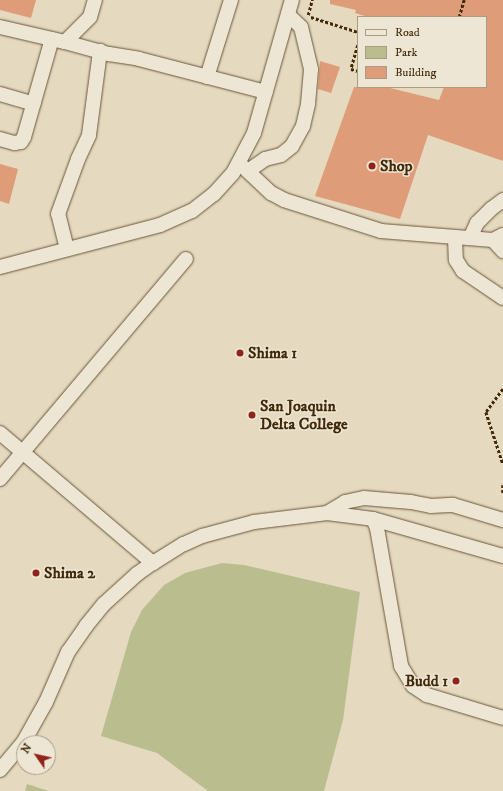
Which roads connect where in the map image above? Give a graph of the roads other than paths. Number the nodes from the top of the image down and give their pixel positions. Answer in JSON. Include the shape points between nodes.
{"nodes":[{"id":1,"x":95,"y":0,"type":"edge"},
{"id":2,"x":231,"y":0,"type":"edge"},
{"id":3,"x":290,"y":8,"type":"edge"},
{"id":4,"x":0,"y":27,"type":"edge"},
{"id":5,"x":59,"y":40,"type":"junction"},
{"id":6,"x":100,"y":51,"type":"junction"},
{"id":7,"x":207,"y":77,"type":"junction"},
{"id":8,"x":266,"y":92,"type":"junction"},
{"id":9,"x":0,"y":94,"type":"edge"},
{"id":10,"x":34,"y":104,"type":"junction"},
{"id":11,"x":0,"y":139,"type":"edge"},
{"id":12,"x":244,"y":167,"type":"junction"},
{"id":13,"x":503,"y":200,"type":"edge"},
{"id":14,"x":455,"y":237,"type":"junction"},
{"id":15,"x":498,"y":237,"type":"edge"},
{"id":16,"x":470,"y":238,"type":"junction"},
{"id":17,"x":67,"y":249,"type":"junction"},
{"id":18,"x":503,"y":251,"type":"edge"},
{"id":19,"x":186,"y":259,"type":"dead end"},
{"id":20,"x":0,"y":267,"type":"edge"},
{"id":21,"x":503,"y":298,"type":"edge"},
{"id":22,"x":0,"y":432,"type":"edge"},
{"id":23,"x":23,"y":451,"type":"junction"},
{"id":24,"x":0,"y":479,"type":"edge"},
{"id":25,"x":327,"y":513,"type":"junction"},
{"id":26,"x":373,"y":519,"type":"junction"},
{"id":27,"x":503,"y":520,"type":"edge"},
{"id":28,"x":503,"y":556,"type":"edge"},
{"id":29,"x":153,"y":563,"type":"junction"},
{"id":30,"x":503,"y":718,"type":"edge"},
{"id":31,"x":0,"y":770,"type":"edge"}],
"edges":[{"from":1,"to":5,"type":"street","via":[[90,17]]},
{"from":2,"to":7,"type":"street"},
{"from":3,"to":8,"type":"street"},
{"from":3,"to":12,"type":"street","via":[[301,27],[311,69],[303,126],[292,146],[281,155]]},
{"from":4,"to":5,"type":"street"},
{"from":5,"to":6,"type":"street"},
{"from":5,"to":10,"type":"street"},
{"from":6,"to":7,"type":"street"},
{"from":6,"to":17,"type":"street","via":[[89,135],[58,214]]},
{"from":7,"to":8,"type":"street"},
{"from":8,"to":12,"type":"street"},
{"from":9,"to":10,"type":"street"},
{"from":10,"to":11,"type":"street","via":[[21,142]]},
{"from":12,"to":14,"type":"street","via":[[272,193],[284,200],[381,231]]},
{"from":12,"to":17,"type":"street","via":[[214,194],[177,219]]},
{"from":13,"to":16,"type":"street","via":[[477,223]]},
{"from":14,"to":16,"type":"street"},
{"from":14,"to":21,"type":"street","via":[[456,260],[463,271]]},
{"from":15,"to":16,"type":"street"},
{"from":15,"to":18,"type":"street"},
{"from":17,"to":20,"type":"street"},
{"from":19,"to":23,"type":"street"},
{"from":22,"to":23,"type":"street"},
{"from":23,"to":24,"type":"street"},
{"from":23,"to":29,"type":"street"},
{"from":25,"to":26,"type":"street"},
{"from":25,"to":27,"type":"street","via":[[345,502],[364,498],[431,506],[453,505]]},
{"from":25,"to":29,"type":"street","via":[[238,526],[202,536]]},
{"from":26,"to":28,"type":"street"},
{"from":26,"to":30,"type":"street","via":[[377,528],[401,666],[413,686],[427,695]]},
{"from":29,"to":31,"type":"street","via":[[104,604],[86,626],[68,652],[46,702],[22,743]]}]}
